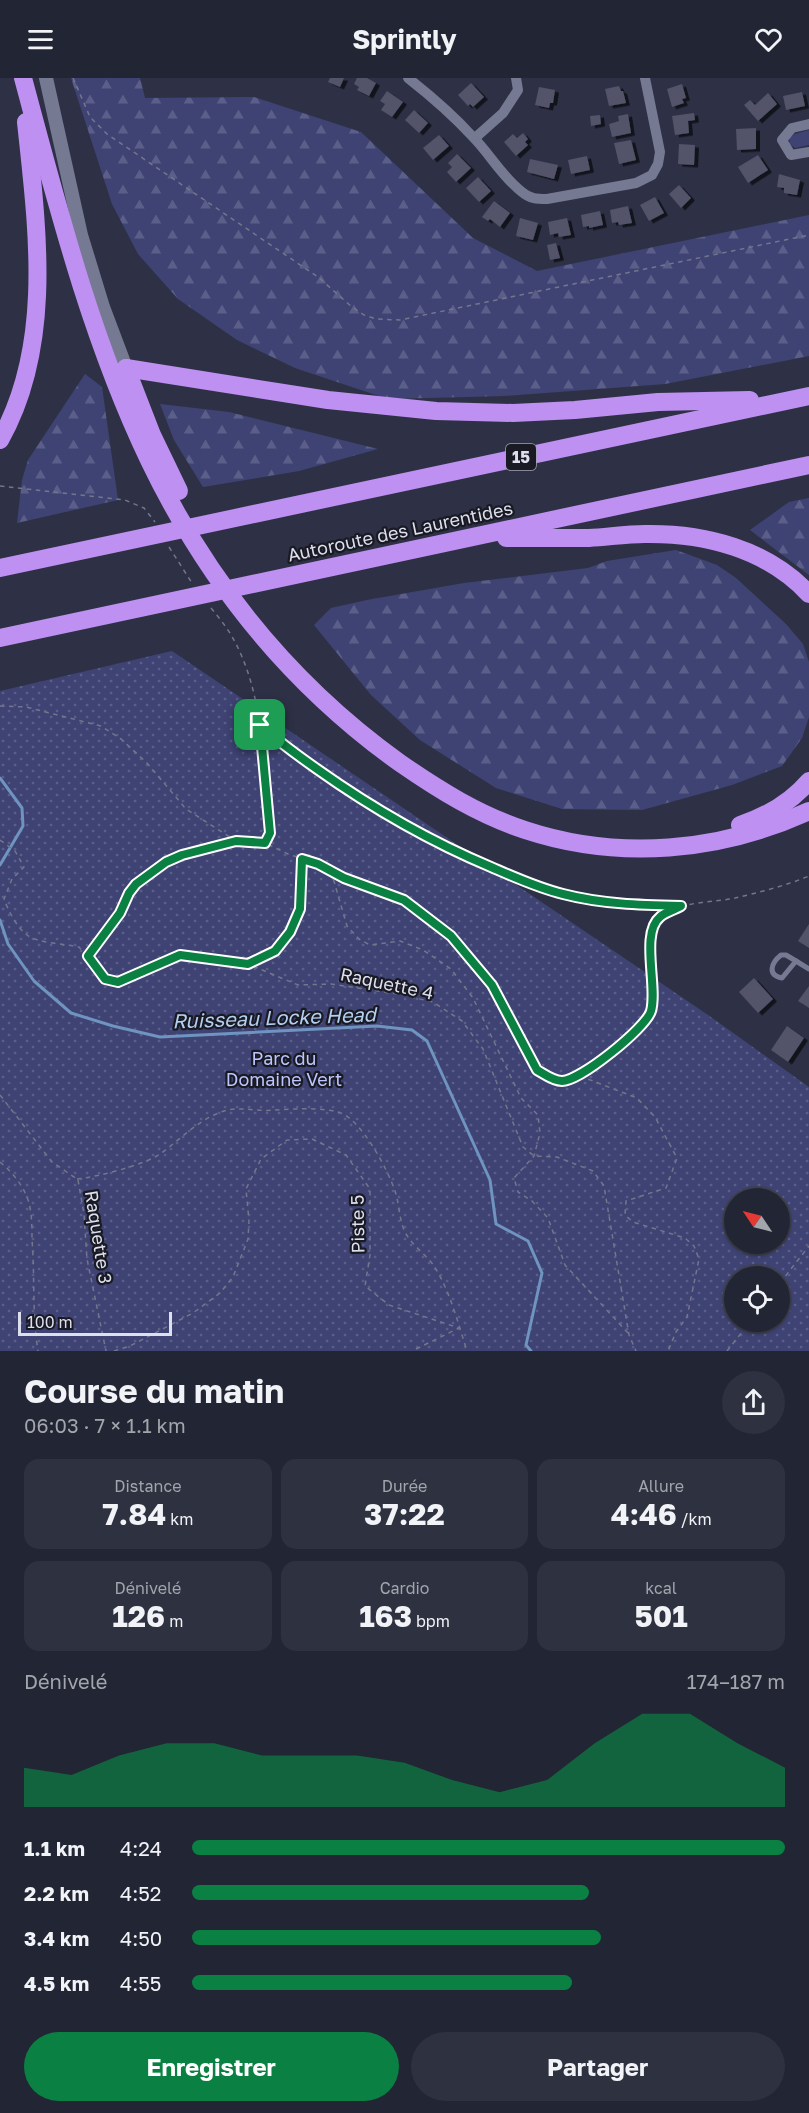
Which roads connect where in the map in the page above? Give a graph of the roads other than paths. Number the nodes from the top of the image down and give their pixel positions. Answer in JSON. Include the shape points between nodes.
{"nodes":[{"id":1,"x":22,"y":78,"type":"edge"},
{"id":2,"x":46,"y":78,"type":"edge"},
{"id":3,"x":408,"y":78,"type":"edge"},
{"id":4,"x":516,"y":78,"type":"edge"},
{"id":5,"x":645,"y":78,"type":"edge"},
{"id":6,"x":809,"y":124,"type":"edge"},
{"id":7,"x":475,"y":138,"type":"junction"},
{"id":8,"x":809,"y":152,"type":"edge"},
{"id":9,"x":126,"y":368,"type":"junction"},
{"id":10,"x":801,"y":398,"type":"edge"},
{"id":11,"x":0,"y":440,"type":"edge"},
{"id":12,"x":809,"y":465,"type":"edge"},
{"id":13,"x":468,"y":539,"type":"junction"},
{"id":14,"x":0,"y":568,"type":"edge"},
{"id":15,"x":809,"y":594,"type":"edge"},
{"id":16,"x":0,"y":638,"type":"edge"},
{"id":17,"x":809,"y":781,"type":"edge"},
{"id":18,"x":809,"y":811,"type":"edge"},
{"id":19,"x":796,"y":961,"type":"junction"},
{"id":20,"x":809,"y":969,"type":"edge"}],
"edges":[{"from":1,"to":11,"type":"highway","via":[[34,209],[36,311],[25,378]]},
{"from":1,"to":18,"type":"highway","via":[[80,282],[150,462],[193,541],[230,596],[278,655],[327,704],[387,754],[453,798],[509,824],[554,838],[620,848],[681,847],[766,829]]},
{"from":2,"to":9,"type":"main road","via":[[81,235]]},
{"from":3,"to":7,"type":"street"},
{"from":4,"to":7,"type":"street","via":[[518,90],[503,113]]},
{"from":5,"to":7,"type":"street","via":[[660,152],[651,175],[636,183],[534,199],[504,176]]},
{"from":6,"to":8,"type":"street","via":[[792,128],[782,140],[791,155]]},
{"from":9,"to":10,"type":"highway","via":[[328,400],[462,412]]},
{"from":9,"to":17,"type":"highway","via":[[182,496],[217,557],[255,611],[337,698],[391,743],[451,784],[498,808],[536,821],[588,833],[630,837],[684,835],[738,826],[773,811]]},
{"from":10,"to":14,"type":"highway","number":"15"},
{"from":12,"to":13,"type":"highway","name":"Autoroute des Laurentides"},
{"from":13,"to":15,"type":"highway","via":[[645,534],[695,537],[739,548],[763,559],[784,571]]},
{"from":13,"to":16,"type":"highway","name":"Autoroute des Laurentides","via":[[189,592]]},
{"from":19,"to":19,"type":"lane","via":[[781,955],[774,960],[772,973],[782,978]]},
{"from":19,"to":20,"type":"lane"}]}
